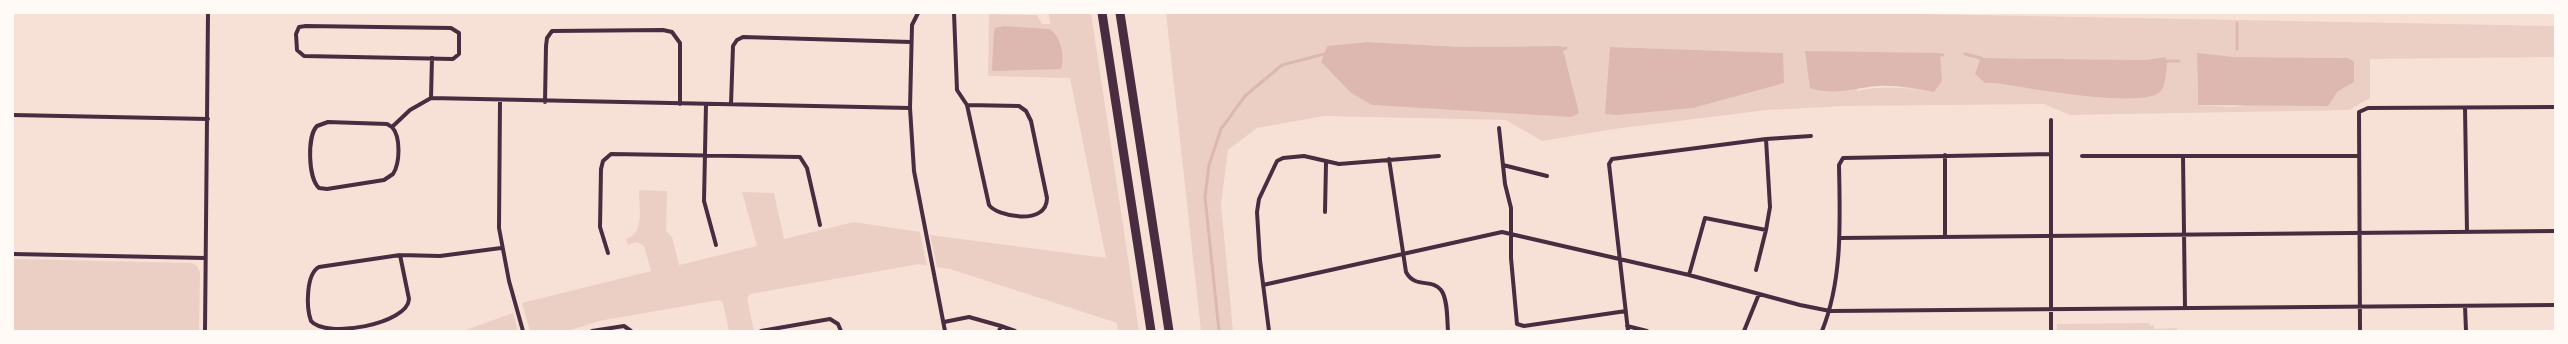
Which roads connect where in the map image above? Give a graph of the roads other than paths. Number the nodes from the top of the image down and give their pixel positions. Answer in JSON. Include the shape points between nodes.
{"nodes":[{"id":1,"x":208,"y":13,"type":"edge"},
{"id":2,"x":918,"y":13,"type":"edge"},
{"id":3,"x":954,"y":13,"type":"edge"},
{"id":4,"x":1102,"y":17,"type":"edge"},
{"id":5,"x":1121,"y":17,"type":"edge"},
{"id":6,"x":911,"y":42,"type":"junction"},
{"id":7,"x":432,"y":58,"type":"junction"},
{"id":8,"x":431,"y":98,"type":"junction"},
{"id":9,"x":500,"y":100,"type":"junction"},
{"id":10,"x":546,"y":102,"type":"junction"},
{"id":11,"x":680,"y":104,"type":"junction"},
{"id":12,"x":706,"y":104,"type":"junction"},
{"id":13,"x":731,"y":104,"type":"junction"},
{"id":14,"x":967,"y":105,"type":"junction"},
{"id":15,"x":2555,"y":107,"type":"edge"},
{"id":16,"x":910,"y":108,"type":"junction"},
{"id":17,"x":2465,"y":108,"type":"junction"},
{"id":18,"x":13,"y":115,"type":"edge"},
{"id":19,"x":208,"y":119,"type":"junction"},
{"id":20,"x":2051,"y":120,"type":"dead end"},
{"id":21,"x":392,"y":127,"type":"junction"},
{"id":22,"x":1499,"y":128,"type":"dead end"},
{"id":23,"x":1811,"y":136,"type":"dead end"},
{"id":24,"x":1766,"y":140,"type":"junction"},
{"id":25,"x":2051,"y":154,"type":"junction"},
{"id":26,"x":705,"y":155,"type":"junction"},
{"id":27,"x":1945,"y":155,"type":"junction"},
{"id":28,"x":1439,"y":156,"type":"dead end"},
{"id":29,"x":2082,"y":156,"type":"dead end"},
{"id":30,"x":2183,"y":156,"type":"junction"},
{"id":31,"x":2358,"y":156,"type":"junction"},
{"id":32,"x":1389,"y":159,"type":"junction"},
{"id":33,"x":1326,"y":163,"type":"junction"},
{"id":34,"x":1503,"y":165,"type":"junction"},
{"id":35,"x":1547,"y":176,"type":"dead end"},
{"id":36,"x":1325,"y":212,"type":"dead end"},
{"id":37,"x":820,"y":225,"type":"dead end"},
{"id":38,"x":1766,"y":230,"type":"junction"},
{"id":39,"x":2467,"y":232,"type":"junction"},
{"id":40,"x":2555,"y":232,"type":"edge"},
{"id":41,"x":1510,"y":233,"type":"junction"},
{"id":42,"x":2184,"y":233,"type":"junction"},
{"id":43,"x":2359,"y":233,"type":"junction"},
{"id":44,"x":1945,"y":236,"type":"junction"},
{"id":45,"x":2051,"y":236,"type":"junction"},
{"id":46,"x":1840,"y":238,"type":"junction"},
{"id":47,"x":716,"y":245,"type":"dead end"},
{"id":48,"x":501,"y":248,"type":"junction"},
{"id":49,"x":608,"y":253,"type":"dead end"},
{"id":50,"x":1401,"y":253,"type":"junction"},
{"id":51,"x":13,"y":254,"type":"edge"},
{"id":52,"x":400,"y":255,"type":"junction"},
{"id":53,"x":205,"y":258,"type":"junction"},
{"id":54,"x":1622,"y":259,"type":"junction"},
{"id":55,"x":1756,"y":270,"type":"dead end"},
{"id":56,"x":1689,"y":275,"type":"junction"},
{"id":57,"x":1263,"y":285,"type":"junction"},
{"id":58,"x":1759,"y":294,"type":"junction"},
{"id":59,"x":2555,"y":305,"type":"edge"},
{"id":60,"x":2360,"y":306,"type":"junction"},
{"id":61,"x":2465,"y":306,"type":"junction"},
{"id":62,"x":2185,"y":308,"type":"junction"},
{"id":63,"x":2051,"y":309,"type":"junction"},
{"id":64,"x":1626,"y":311,"type":"junction"},
{"id":65,"x":1830,"y":311,"type":"junction"},
{"id":66,"x":944,"y":322,"type":"junction"},
{"id":67,"x":1518,"y":326,"type":"junction"},
{"id":68,"x":1000,"y":329,"type":"edge"},
{"id":69,"x":1628,"y":329,"type":"edge"},
{"id":70,"x":204,"y":331,"type":"edge"},
{"id":71,"x":524,"y":331,"type":"edge"},
{"id":72,"x":592,"y":331,"type":"edge"},
{"id":73,"x":631,"y":331,"type":"edge"},
{"id":74,"x":761,"y":331,"type":"edge"},
{"id":75,"x":841,"y":331,"type":"edge"},
{"id":76,"x":945,"y":331,"type":"edge"},
{"id":77,"x":1015,"y":331,"type":"edge"},
{"id":78,"x":1151,"y":331,"type":"edge"},
{"id":79,"x":1169,"y":331,"type":"edge"},
{"id":80,"x":1269,"y":331,"type":"edge"},
{"id":81,"x":1448,"y":331,"type":"edge"},
{"id":82,"x":1519,"y":331,"type":"edge"},
{"id":83,"x":1647,"y":331,"type":"edge"},
{"id":84,"x":1744,"y":331,"type":"edge"},
{"id":85,"x":1822,"y":331,"type":"edge"},
{"id":86,"x":2052,"y":331,"type":"edge"},
{"id":87,"x":2360,"y":331,"type":"edge"},
{"id":88,"x":2466,"y":331,"type":"edge"}],
"edges":[{"from":1,"to":19,"type":"street"},
{"from":2,"to":6,"type":"street","via":[[912,21]]},
{"from":3,"to":14,"type":"street","via":[[957,90]]},
{"from":4,"to":78,"type":"main road"},
{"from":5,"to":79,"type":"main road"},
{"from":6,"to":13,"type":"street","via":[[743,37],[737,40],[734,46]]},
{"from":6,"to":16,"type":"street"},
{"from":7,"to":7,"type":"street","via":[[304,56],[297,50],[296,32],[299,27],[306,26],[451,28],[457,31],[460,36],[458,56],[453,59]]},
{"from":7,"to":8,"type":"street"},
{"from":8,"to":9,"type":"street"},
{"from":8,"to":21,"type":"street","via":[[410,110]]},
{"from":9,"to":10,"type":"street"},
{"from":9,"to":48,"type":"street"},
{"from":10,"to":11,"type":"street"},
{"from":10,"to":11,"type":"street","via":[[546,46],[547,38],[552,31],[663,30],[672,32],[680,43]]},
{"from":11,"to":12,"type":"street"},
{"from":12,"to":13,"type":"street"},
{"from":12,"to":26,"type":"street"},
{"from":13,"to":16,"type":"street"},
{"from":14,"to":14,"type":"street","via":[[1019,106],[1026,111],[1031,121],[1047,198],[1047,205],[1041,213],[1032,217],[998,212],[991,208]]},
{"from":15,"to":17,"type":"street"},
{"from":16,"to":66,"type":"street","via":[[911,150],[917,196]]},
{"from":17,"to":31,"type":"street","via":[[2368,108],[2358,114]]},
{"from":17,"to":39,"type":"street"},
{"from":18,"to":19,"type":"street"},
{"from":19,"to":53,"type":"street"},
{"from":20,"to":25,"type":"street"},
{"from":21,"to":21,"type":"street","via":[[397,135],[397,165],[389,178],[327,188],[315,185],[311,171],[312,133],[317,126],[328,122],[386,124]]},
{"from":22,"to":34,"type":"street"},
{"from":23,"to":24,"type":"street"},
{"from":24,"to":38,"type":"street","via":[[1770,207]]},
{"from":24,"to":54,"type":"street","via":[[1612,159],[1609,164]]},
{"from":25,"to":27,"type":"street"},
{"from":25,"to":45,"type":"street"},
{"from":26,"to":37,"type":"street","via":[[800,158],[807,168]]},
{"from":26,"to":47,"type":"street","via":[[704,200]]},
{"from":26,"to":49,"type":"street","via":[[616,154],[605,158],[601,169],[600,221]]},
{"from":27,"to":44,"type":"street"},
{"from":27,"to":46,"type":"street","via":[[1848,156],[1841,160]]},
{"from":28,"to":32,"type":"street"},
{"from":29,"to":30,"type":"street"},
{"from":30,"to":31,"type":"street"},
{"from":30,"to":42,"type":"street"},
{"from":31,"to":43,"type":"street"},
{"from":32,"to":33,"type":"street"},
{"from":32,"to":50,"type":"street"},
{"from":33,"to":36,"type":"street"},
{"from":33,"to":57,"type":"street","via":[[1310,156],[1290,157],[1277,161],[1272,169],[1257,212]]},
{"from":34,"to":35,"type":"street"},
{"from":34,"to":41,"type":"street","via":[[1511,208]]},
{"from":38,"to":55,"type":"street"},
{"from":38,"to":56,"type":"street","via":[[1706,218]]},
{"from":39,"to":40,"type":"street"},
{"from":39,"to":43,"type":"street"},
{"from":41,"to":50,"type":"street","via":[[1499,232]]},
{"from":41,"to":54,"type":"street"},
{"from":41,"to":67,"type":"street"},
{"from":42,"to":43,"type":"street"},
{"from":42,"to":45,"type":"street"},
{"from":42,"to":62,"type":"street"},
{"from":43,"to":60,"type":"street"},
{"from":44,"to":45,"type":"street"},
{"from":44,"to":46,"type":"street"},
{"from":45,"to":63,"type":"street"},
{"from":46,"to":65,"type":"street"},
{"from":48,"to":52,"type":"street","via":[[440,256]]},
{"from":48,"to":71,"type":"street"},
{"from":50,"to":57,"type":"street"},
{"from":50,"to":81,"type":"street","via":[[1409,278],[1418,283],[1436,286],[1442,291]]},
{"from":51,"to":53,"type":"street"},
{"from":52,"to":52,"type":"street","via":[[316,269],[310,278],[311,321],[321,328],[350,328],[389,319],[403,312],[408,306],[409,299]]},
{"from":53,"to":70,"type":"street"},
{"from":54,"to":56,"type":"street"},
{"from":54,"to":64,"type":"street"},
{"from":56,"to":58,"type":"street"},
{"from":57,"to":80,"type":"street"},
{"from":58,"to":65,"type":"street"},
{"from":58,"to":84,"type":"street"},
{"from":59,"to":61,"type":"street"},
{"from":60,"to":61,"type":"street"},
{"from":60,"to":62,"type":"street"},
{"from":60,"to":87,"type":"street"},
{"from":61,"to":88,"type":"street"},
{"from":62,"to":63,"type":"street"},
{"from":63,"to":65,"type":"street"},
{"from":63,"to":86,"type":"street"},
{"from":64,"to":67,"type":"street"},
{"from":64,"to":69,"type":"street"},
{"from":65,"to":85,"type":"street"},
{"from":66,"to":68,"type":"street","via":[[969,317]]},
{"from":66,"to":76,"type":"street"},
{"from":67,"to":82,"type":"street"},
{"from":68,"to":77,"type":"street"},
{"from":69,"to":83,"type":"street"},
{"from":72,"to":73,"type":"street","via":[[624,326]]},
{"from":74,"to":75,"type":"street","via":[[827,319],[834,321]]}]}
